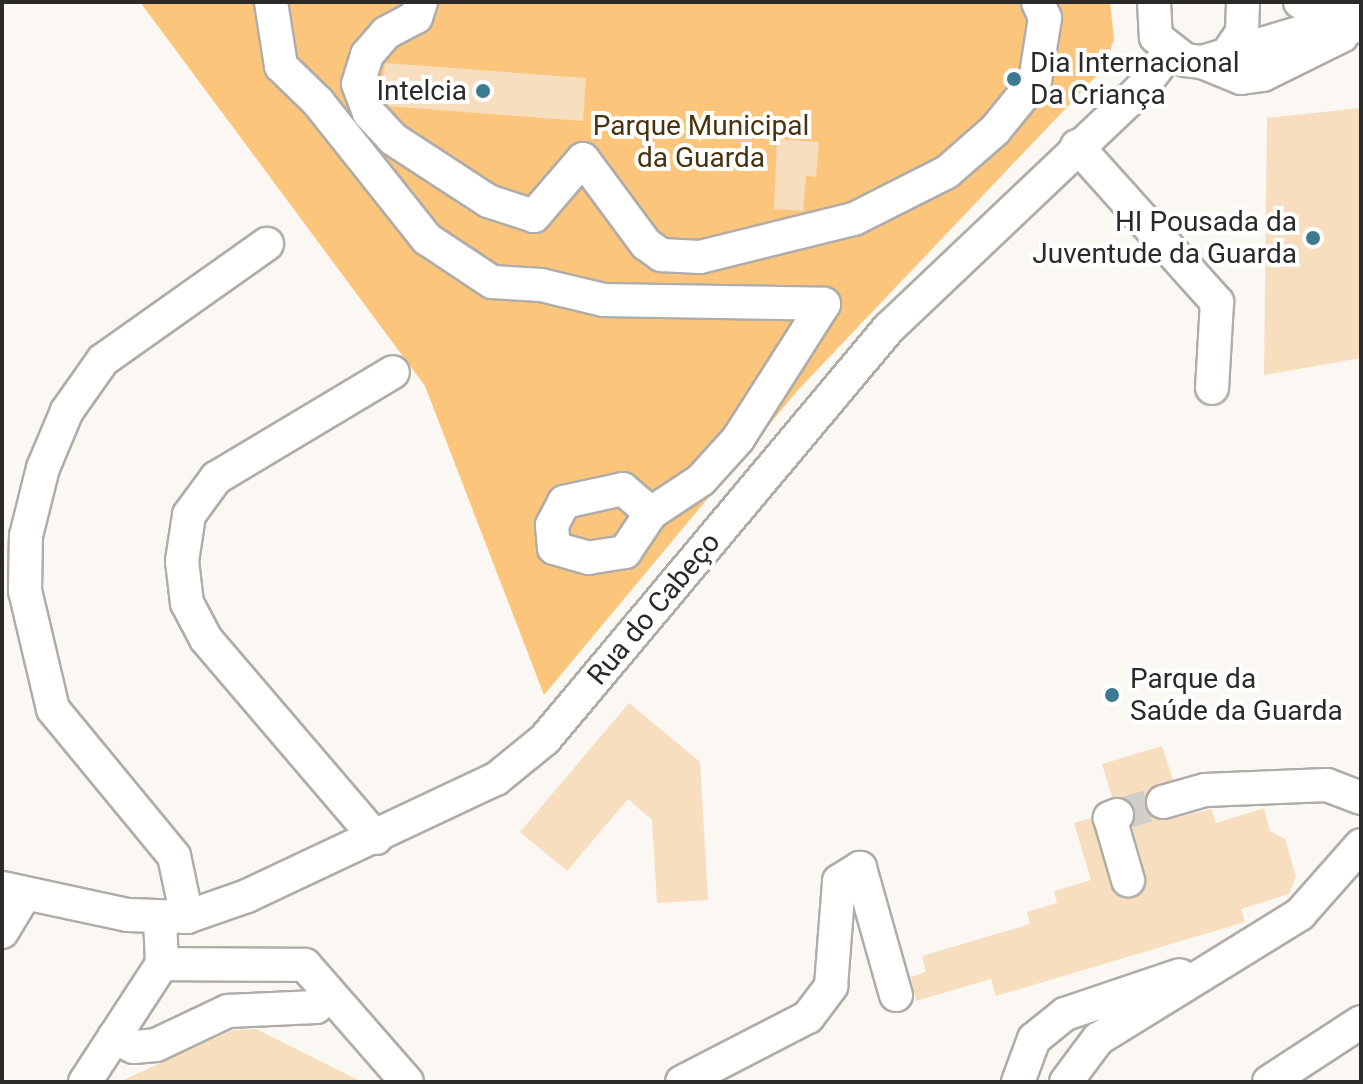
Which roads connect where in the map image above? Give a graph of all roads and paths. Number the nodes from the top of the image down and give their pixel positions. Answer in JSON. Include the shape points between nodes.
{"nodes":[{"id":1,"x":271,"y":2,"type":"edge"},
{"id":2,"x":421,"y":2,"type":"edge"},
{"id":3,"x":1038,"y":2,"type":"edge"},
{"id":4,"x":1243,"y":2,"type":"edge"},
{"id":5,"x":1300,"y":2,"type":"edge"},
{"id":6,"x":1361,"y":2,"type":"edge"},
{"id":7,"x":1149,"y":6,"type":"edge"},
{"id":8,"x":1361,"y":26,"type":"edge"},
{"id":9,"x":1169,"y":52,"type":"junction"},
{"id":10,"x":1216,"y":56,"type":"junction"},
{"id":11,"x":1077,"y":146,"type":"junction"},
{"id":12,"x":267,"y":244,"type":"dead end"},
{"id":13,"x":393,"y":372,"type":"dead end"},
{"id":14,"x":1212,"y":388,"type":"dead end"},
{"id":15,"x":651,"y":513,"type":"dead end"},
{"id":16,"x":1361,"y":798,"type":"edge"},
{"id":17,"x":1163,"y":802,"type":"tunnel mouth"},
{"id":18,"x":1117,"y":815,"type":"dead end"},
{"id":19,"x":376,"y":838,"type":"junction"},
{"id":20,"x":1361,"y":845,"type":"edge"},
{"id":21,"x":1128,"y":880,"type":"dead end"},
{"id":22,"x":14,"y":891,"type":"edge"},
{"id":23,"x":174,"y":918,"type":"junction"},
{"id":24,"x":2,"y":932,"type":"edge"},
{"id":25,"x":162,"y":964,"type":"junction"},
{"id":26,"x":1214,"y":966,"type":"junction"},
{"id":27,"x":331,"y":995,"type":"junction"},
{"id":28,"x":896,"y":995,"type":"dead end"},
{"id":29,"x":1065,"y":1014,"type":"junction"},
{"id":30,"x":1361,"y":1022,"type":"edge"},
{"id":31,"x":114,"y":1037,"type":"junction"},
{"id":32,"x":1066,"y":1081,"type":"edge"},
{"id":33,"x":85,"y":1082,"type":"edge"},
{"id":34,"x":407,"y":1082,"type":"edge"},
{"id":35,"x":682,"y":1082,"type":"edge"},
{"id":36,"x":1018,"y":1082,"type":"edge"},
{"id":37,"x":1269,"y":1082,"type":"edge"}],
"edges":[{"from":1,"to":15,"type":"street","via":[[281,66],[318,102],[427,239],[492,282],[541,285],[604,300],[824,304],[738,439],[701,480]]},
{"from":2,"to":3,"type":"street","via":[[416,17],[386,33],[367,55],[358,84],[369,113],[393,139],[488,201],[534,216],[583,159],[646,244],[661,255],[700,257],[854,219],[947,172],[995,130],[1035,81],[1045,18]]},
{"from":4,"to":10,"type":"street","via":[[1242,32]]},
{"from":5,"to":6,"type":"street"},
{"from":7,"to":9,"type":"street","via":[[1156,37]]},
{"from":8,"to":10,"type":"street","via":[[1263,75],[1241,78]]},
{"from":9,"to":10,"type":"street"},
{"from":9,"to":11,"type":"street","name":"Rua do Cabeço","via":[[1141,89]]},
{"from":11,"to":14,"type":"street","via":[[1217,302]]},
{"from":11,"to":19,"type":"street","name":"Rua do Cabeço","via":[[888,329],[545,739],[496,779]]},
{"from":12,"to":23,"type":"street","via":[[103,360],[67,411],[43,468],[26,536],[25,591],[53,709],[174,856]]},
{"from":13,"to":19,"type":"street","via":[[216,478],[189,515],[182,561],[187,603],[206,639]]},
{"from":16,"to":17,"type":"street","via":[[1327,785],[1205,790]]},
{"from":18,"to":21,"type":"street","via":[[1110,818]]},
{"from":19,"to":23,"type":"street","name":"Rua do Cabeço"},
{"from":20,"to":26,"type":"street","via":[[1300,914]]},
{"from":22,"to":23,"type":"street"},
{"from":22,"to":24,"type":"street"},
{"from":23,"to":25,"type":"street"},
{"from":25,"to":27,"type":"street","via":[[305,965]]},
{"from":25,"to":31,"type":"street"},
{"from":26,"to":29,"type":"street"},
{"from":26,"to":32,"type":"street","via":[[1098,1039]]},
{"from":27,"to":31,"type":"street","via":[[316,1007],[228,1011],[156,1045],[134,1047]]},
{"from":27,"to":34,"type":"street"},
{"from":28,"to":35,"type":"street","via":[[860,868],[839,881],[831,986],[808,1017]]},
{"from":29,"to":32,"type":"street"},
{"from":29,"to":36,"type":"street","via":[[1034,1039]]},
{"from":30,"to":37,"type":"street"},
{"from":31,"to":33,"type":"street"}]}
